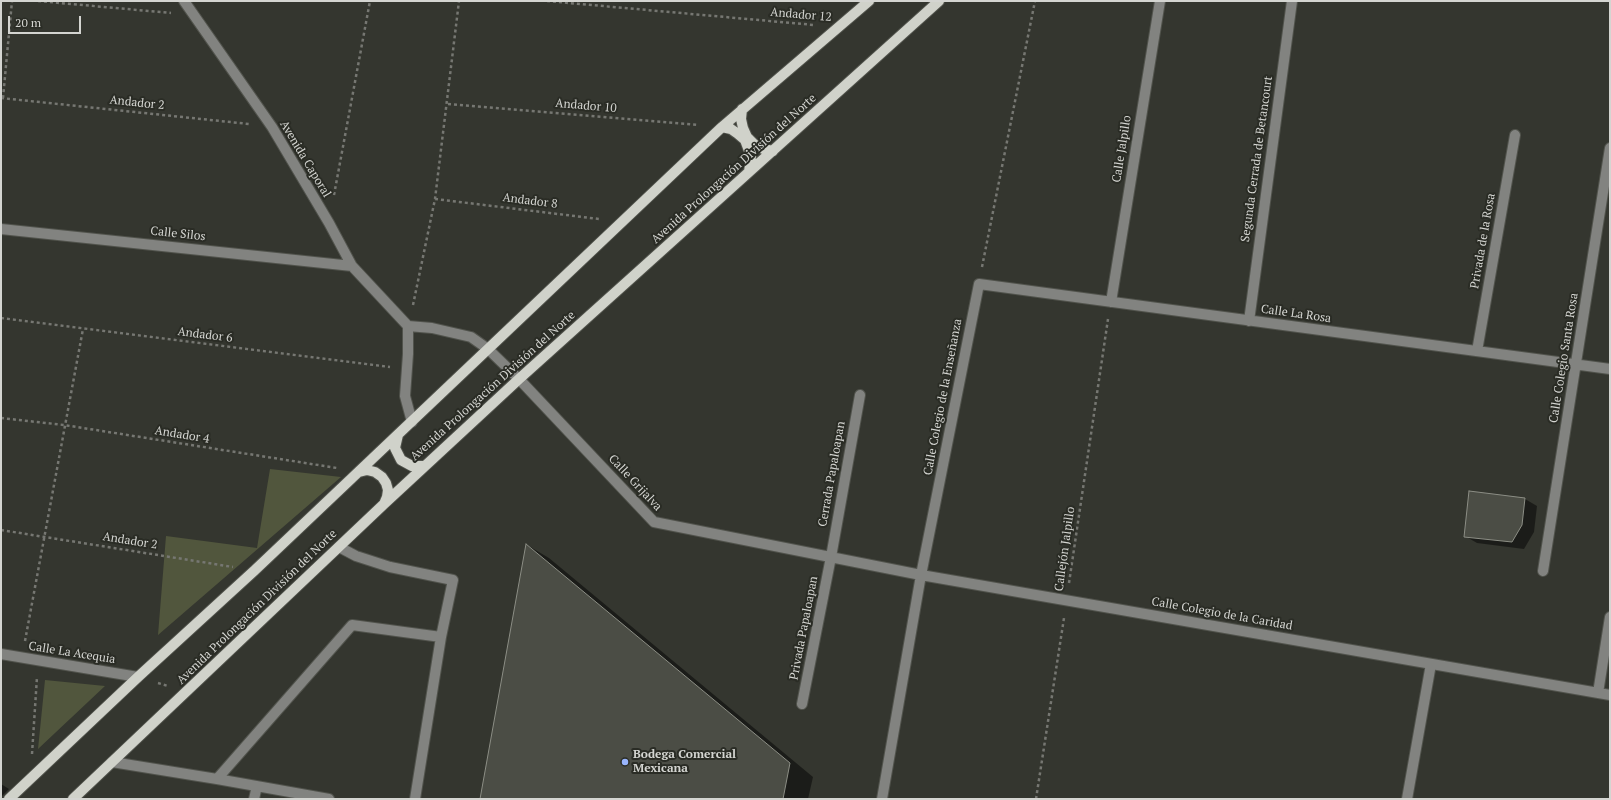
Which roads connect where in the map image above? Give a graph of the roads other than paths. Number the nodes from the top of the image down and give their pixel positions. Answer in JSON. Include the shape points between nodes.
{"nodes":[{"id":1,"x":184,"y":1,"type":"edge"},
{"id":2,"x":868,"y":1,"type":"edge"},
{"id":3,"x":940,"y":1,"type":"edge"},
{"id":4,"x":1160,"y":1,"type":"edge"},
{"id":5,"x":1292,"y":1,"type":"edge"},
{"id":6,"x":742,"y":109,"type":"junction"},
{"id":7,"x":722,"y":127,"type":"junction"},
{"id":8,"x":1515,"y":134,"type":"dead end"},
{"id":9,"x":1610,"y":148,"type":"edge"},
{"id":10,"x":773,"y":151,"type":"junction"},
{"id":11,"x":749,"y":172,"type":"junction"},
{"id":12,"x":1,"y":229,"type":"edge"},
{"id":13,"x":352,"y":266,"type":"junction"},
{"id":14,"x":979,"y":284,"type":"joint"},
{"id":15,"x":1111,"y":302,"type":"junction"},
{"id":16,"x":1249,"y":321,"type":"junction"},
{"id":17,"x":408,"y":326,"type":"junction"},
{"id":18,"x":488,"y":349,"type":"junction"},
{"id":19,"x":1477,"y":351,"type":"junction"},
{"id":20,"x":1576,"y":365,"type":"junction"},
{"id":21,"x":1610,"y":369,"type":"edge"},
{"id":22,"x":519,"y":379,"type":"junction"},
{"id":23,"x":860,"y":395,"type":"dead end"},
{"id":24,"x":412,"y":422,"type":"junction"},
{"id":25,"x":398,"y":435,"type":"junction"},
{"id":26,"x":425,"y":466,"type":"junction"},
{"id":27,"x":359,"y":472,"type":"junction"},
{"id":28,"x":384,"y":504,"type":"junction"},
{"id":29,"x":339,"y":546,"type":"junction"},
{"id":30,"x":831,"y":557,"type":"junction"},
{"id":31,"x":1543,"y":572,"type":"dead end"},
{"id":32,"x":921,"y":575,"type":"junction"},
{"id":33,"x":1610,"y":617,"type":"edge"},
{"id":34,"x":441,"y":637,"type":"junction"},
{"id":35,"x":1,"y":654,"type":"edge"},
{"id":36,"x":1431,"y":664,"type":"junction"},
{"id":37,"x":138,"y":677,"type":"junction"},
{"id":38,"x":1598,"y":693,"type":"junction"},
{"id":39,"x":1610,"y":695,"type":"edge"},
{"id":40,"x":802,"y":704,"type":"dead end"},
{"id":41,"x":112,"y":762,"type":"junction"},
{"id":42,"x":217,"y":779,"type":"junction"},
{"id":43,"x":257,"y":786,"type":"junction"},
{"id":44,"x":313,"y":798,"type":"edge"},
{"id":45,"x":9,"y":799,"type":"edge"},
{"id":46,"x":73,"y":799,"type":"edge"},
{"id":47,"x":254,"y":799,"type":"edge"},
{"id":48,"x":329,"y":799,"type":"edge"},
{"id":49,"x":415,"y":799,"type":"edge"},
{"id":50,"x":882,"y":799,"type":"edge"},
{"id":51,"x":1407,"y":799,"type":"edge"}],
"edges":[{"from":1,"to":13,"type":"street","name":"Avenida Caporal","via":[[272,127]]},
{"from":2,"to":6,"type":"main road"},
{"from":3,"to":10,"type":"main road","name":"Avenida Prolongación División del Norte"},
{"from":4,"to":15,"type":"street","name":"Calle Jalpillo"},
{"from":5,"to":16,"type":"street","name":"Segunda Cerrada de Betancourt"},
{"from":6,"to":7,"type":"main road"},
{"from":6,"to":10,"type":"main road","via":[[741,119],[747,137],[763,149]]},
{"from":7,"to":11,"type":"main road","via":[[735,132],[745,140],[751,156]]},
{"from":7,"to":18,"type":"main road"},
{"from":8,"to":19,"type":"street","name":"Privada de la Rosa"},
{"from":9,"to":20,"type":"street","name":"Calle Colegio Santa Rosa"},
{"from":10,"to":11,"type":"main road","name":"Avenida Prolongación División del Norte"},
{"from":11,"to":22,"type":"main road","name":"Avenida Prolongación División del Norte"},
{"from":12,"to":13,"type":"street","name":"Calle Silos"},
{"from":13,"to":17,"type":"street","name":"Avenida Caporal"},
{"from":14,"to":15,"type":"street","name":"Calle La Rosa"},
{"from":14,"to":32,"type":"street","name":"Calle Colegio de la Enseñanza"},
{"from":15,"to":16,"type":"street","name":"Calle La Rosa"},
{"from":16,"to":19,"type":"street","name":"Calle La Rosa"},
{"from":17,"to":18,"type":"street","via":[[432,328],[471,337]]},
{"from":17,"to":24,"type":"street","via":[[405,396]]},
{"from":18,"to":22,"type":"street","name":"Calle Grijalva"},
{"from":18,"to":24,"type":"main road"},
{"from":19,"to":20,"type":"street","name":"Calle La Rosa"},
{"from":20,"to":21,"type":"street","name":"Calle La Rosa"},
{"from":20,"to":31,"type":"street","name":"Calle Colegio Santa Rosa"},
{"from":22,"to":26,"type":"main road","name":"Avenida Prolongación División del Norte"},
{"from":22,"to":30,"type":"street","name":"Calle Grijalva","via":[[654,522]]},
{"from":23,"to":30,"type":"street","name":"Cerrada Papaloapan"},
{"from":24,"to":25,"type":"main road"},
{"from":25,"to":26,"type":"main road","via":[[395,448],[400,460],[412,466]]},
{"from":25,"to":27,"type":"main road"},
{"from":26,"to":28,"type":"main road","name":"Avenida Prolongación División del Norte"},
{"from":27,"to":28,"type":"main road","via":[[367,470],[382,477],[388,490]]},
{"from":27,"to":37,"type":"main road"},
{"from":28,"to":29,"type":"main road","name":"Avenida Prolongación División del Norte"},
{"from":29,"to":34,"type":"street","via":[[356,556],[390,567],[453,580]]},
{"from":29,"to":41,"type":"main road","name":"Avenida Prolongación División del Norte"},
{"from":30,"to":32,"type":"street","name":"Calle Colegio de la Caridad"},
{"from":30,"to":40,"type":"street","name":"Privada Papaloapan"},
{"from":32,"to":36,"type":"street","name":"Calle Colegio de la Caridad"},
{"from":32,"to":50,"type":"street","name":"Calle Colegio de la Enseñanza"},
{"from":33,"to":38,"type":"street"},
{"from":34,"to":42,"type":"street","via":[[352,625]]},
{"from":34,"to":49,"type":"street"},
{"from":35,"to":37,"type":"street","name":"Calle La Acequia"},
{"from":36,"to":38,"type":"street","name":"Calle Colegio de la Caridad"},
{"from":36,"to":51,"type":"street"},
{"from":37,"to":45,"type":"main road"},
{"from":38,"to":39,"type":"street","name":"Calle Colegio de la Caridad"},
{"from":41,"to":42,"type":"street"},
{"from":41,"to":46,"type":"main road","name":"Avenida Prolongación División del Norte"},
{"from":42,"to":43,"type":"street"},
{"from":43,"to":44,"type":"street"},
{"from":43,"to":47,"type":"street"},
{"from":44,"to":48,"type":"street"}]}
